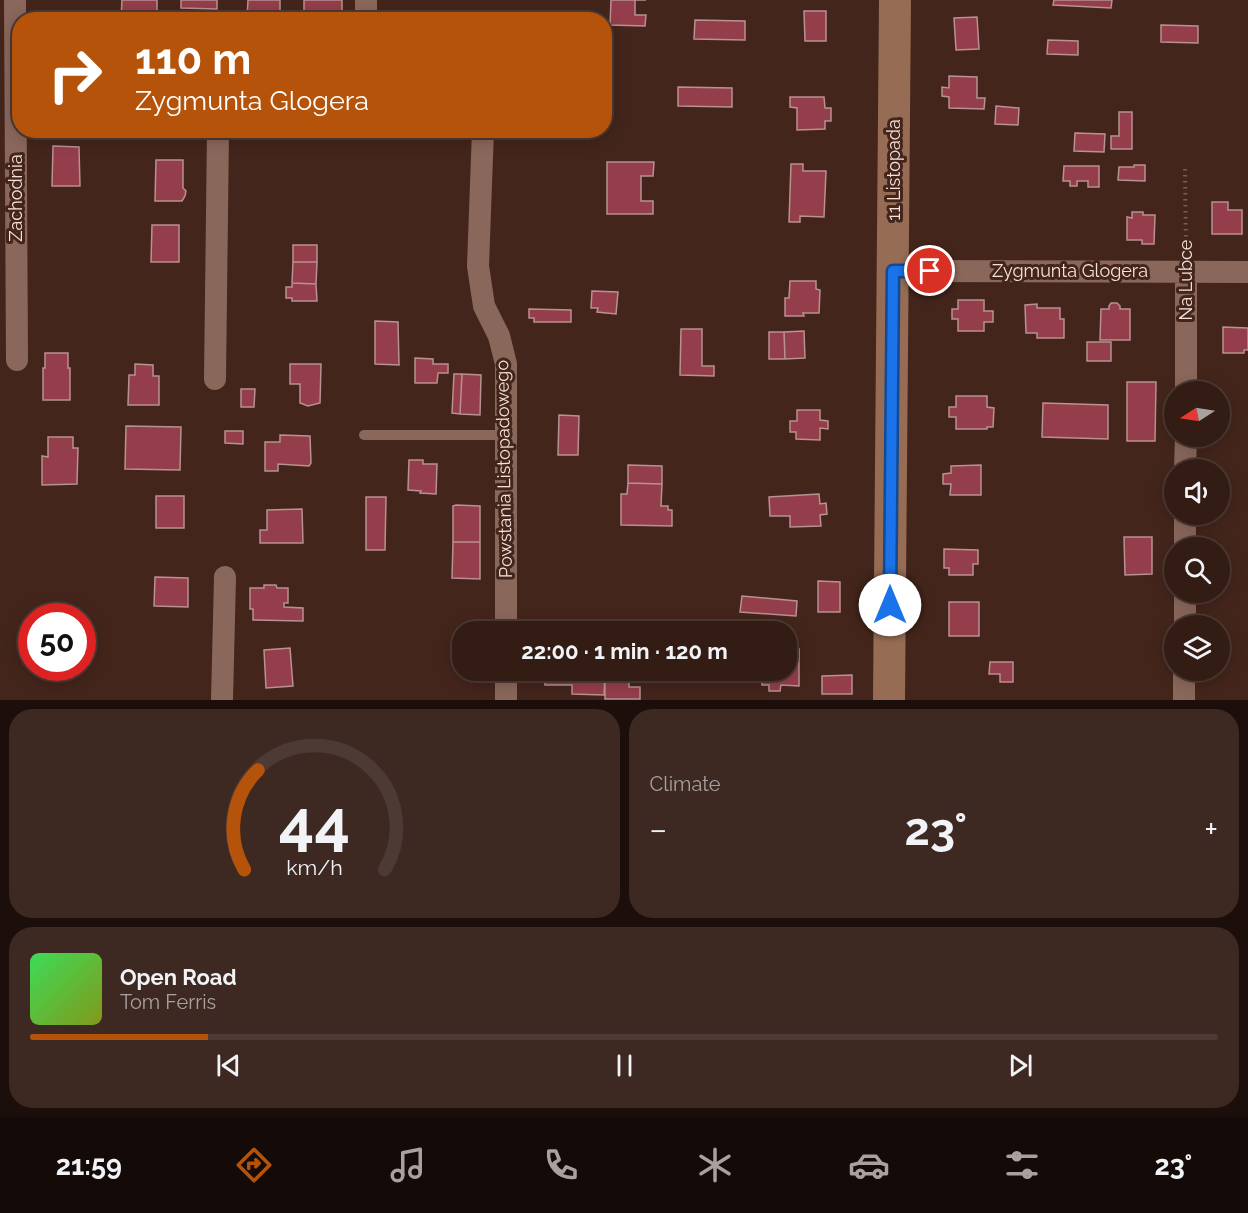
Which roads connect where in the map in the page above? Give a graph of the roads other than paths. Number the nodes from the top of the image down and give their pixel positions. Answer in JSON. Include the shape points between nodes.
{"nodes":[{"id":1,"x":895,"y":0,"type":"edge"},
{"id":2,"x":16,"y":138,"type":"edge"},
{"id":3,"x":218,"y":138,"type":"edge"},
{"id":4,"x":483,"y":138,"type":"edge"},
{"id":5,"x":893,"y":271,"type":"junction"},
{"id":6,"x":1186,"y":271,"type":"junction"},
{"id":7,"x":1248,"y":272,"type":"edge"},
{"id":8,"x":17,"y":360,"type":"dead end"},
{"id":9,"x":215,"y":379,"type":"dead end"},
{"id":10,"x":1186,"y":381,"type":"edge"},
{"id":11,"x":364,"y":435,"type":"dead end"},
{"id":12,"x":506,"y":435,"type":"junction"},
{"id":13,"x":225,"y":578,"type":"dead end"},
{"id":14,"x":506,"y":621,"type":"edge"},
{"id":15,"x":506,"y":681,"type":"edge"},
{"id":16,"x":1184,"y":681,"type":"edge"},
{"id":17,"x":222,"y":700,"type":"edge"},
{"id":18,"x":506,"y":700,"type":"edge"},
{"id":19,"x":889,"y":700,"type":"edge"},
{"id":20,"x":1184,"y":700,"type":"edge"}],
"edges":[{"from":1,"to":5,"type":"main road","name":"11 Listopada"},
{"from":2,"to":8,"type":"street","name":"Zachodnia"},
{"from":3,"to":9,"type":"street"},
{"from":4,"to":12,"type":"street","name":"Powstania Listopadowego","via":[[478,266],[484,306],[499,336],[506,363]]},
{"from":5,"to":6,"type":"street","name":"Zygmunta Glogera"},
{"from":5,"to":19,"type":"main road","name":"11 Listopada"},
{"from":6,"to":7,"type":"street","name":"Zygmunta Glogera"},
{"from":6,"to":10,"type":"street","name":"Na Lubce"},
{"from":11,"to":12,"type":"lane"},
{"from":12,"to":14,"type":"street","name":"Powstania Listopadowego"},
{"from":13,"to":17,"type":"street"},
{"from":15,"to":18,"type":"street"},
{"from":16,"to":20,"type":"street"}]}
